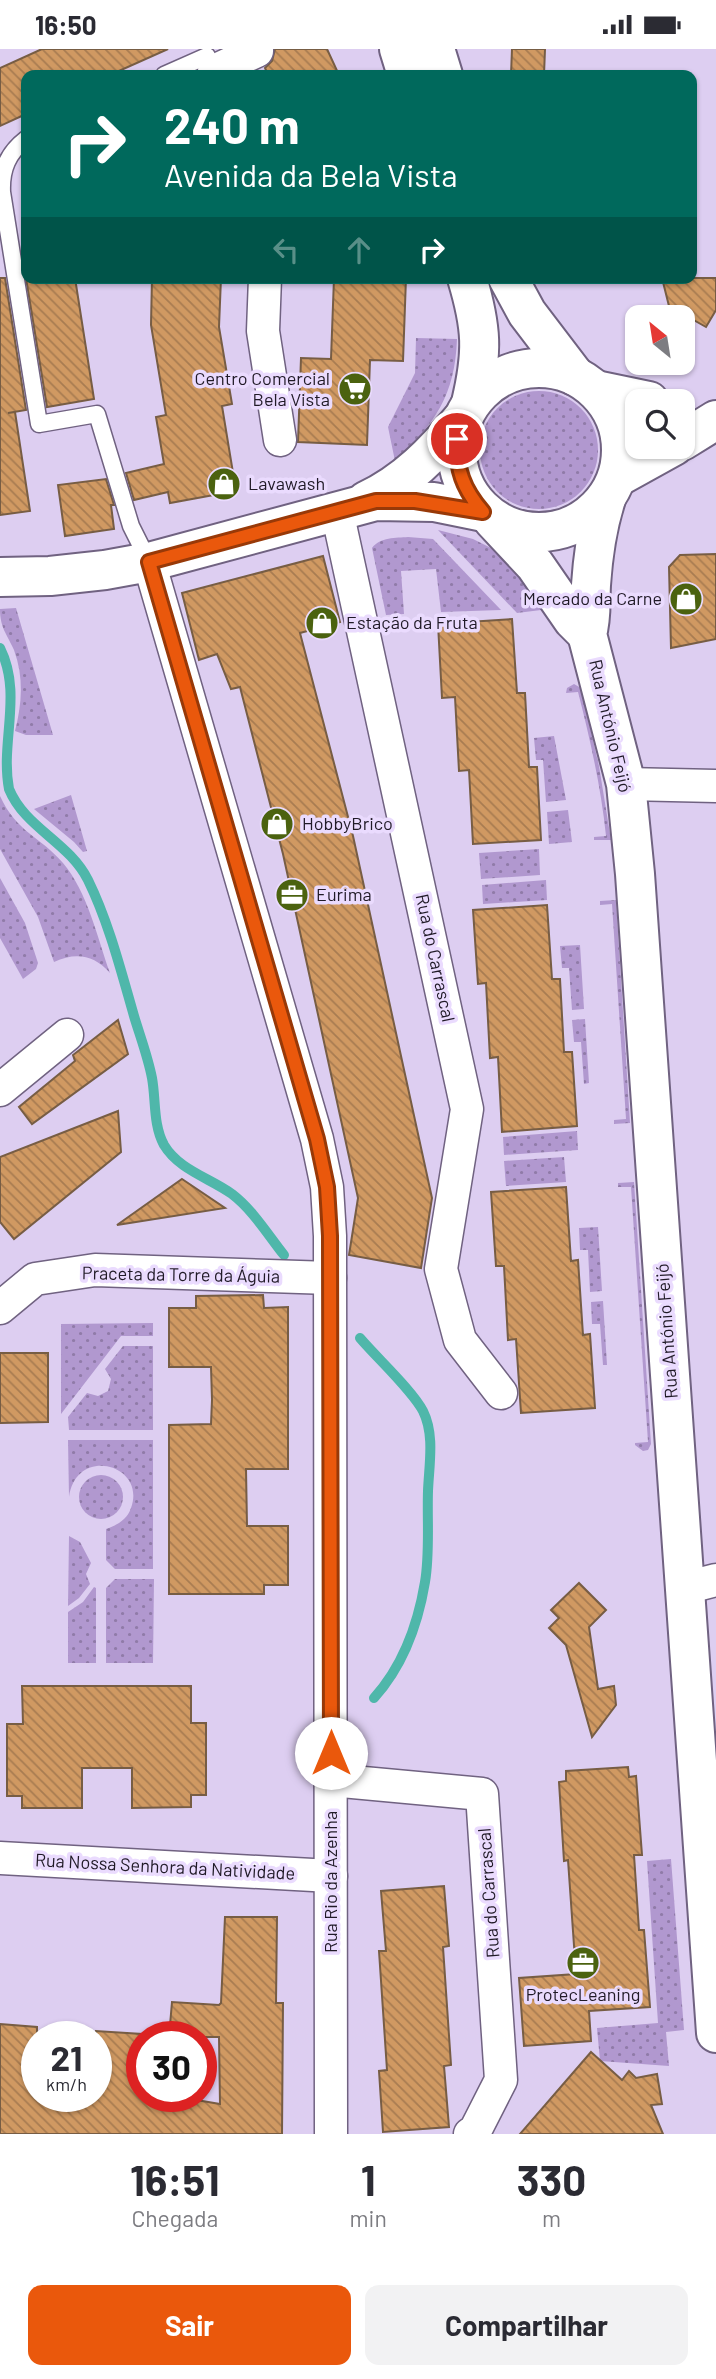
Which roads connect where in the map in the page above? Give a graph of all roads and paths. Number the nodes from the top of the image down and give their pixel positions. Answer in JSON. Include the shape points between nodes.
{"nodes":[{"id":1,"x":399,"y":49,"type":"edge"},
{"id":2,"x":435,"y":49,"type":"edge"},
{"id":3,"x":257,"y":51,"type":"dead end"},
{"id":4,"x":212,"y":60,"type":"edge"},
{"id":5,"x":180,"y":70,"type":"edge"},
{"id":6,"x":405,"y":70,"type":"edge"},
{"id":7,"x":441,"y":70,"type":"edge"},
{"id":8,"x":21,"y":144,"type":"edge"},
{"id":9,"x":265,"y":284,"type":"edge"},
{"id":10,"x":469,"y":284,"type":"edge"},
{"id":11,"x":511,"y":284,"type":"edge"},
{"id":12,"x":586,"y":383,"type":"junction"},
{"id":13,"x":625,"y":394,"type":"edge"},
{"id":14,"x":466,"y":411,"type":"junction"},
{"id":15,"x":695,"y":412,"type":"edge"},
{"id":16,"x":716,"y":419,"type":"edge"},
{"id":17,"x":695,"y":433,"type":"edge"},
{"id":18,"x":280,"y":440,"type":"dead end"},
{"id":19,"x":655,"y":459,"type":"edge"},
{"id":20,"x":612,"y":488,"type":"junction"},
{"id":21,"x":347,"y":508,"type":"junction"},
{"id":22,"x":487,"y":515,"type":"junction"},
{"id":23,"x":149,"y":562,"type":"junction"},
{"id":24,"x":0,"y":577,"type":"edge"},
{"id":25,"x":587,"y":634,"type":"junction"},
{"id":26,"x":626,"y":784,"type":"junction"},
{"id":27,"x":716,"y":786,"type":"edge"},
{"id":28,"x":67,"y":1035,"type":"dead end"},
{"id":29,"x":0,"y":1089,"type":"edge"},
{"id":30,"x":330,"y":1278,"type":"junction"},
{"id":31,"x":0,"y":1308,"type":"edge"},
{"id":32,"x":501,"y":1394,"type":"dead end"},
{"id":33,"x":701,"y":1584,"type":"edge"},
{"id":34,"x":331,"y":1780,"type":"junction"},
{"id":35,"x":709,"y":1835,"type":"edge"},
{"id":36,"x":0,"y":1858,"type":"edge"},
{"id":37,"x":331,"y":1876,"type":"junction"},
{"id":38,"x":716,"y":2033,"type":"edge"},
{"id":39,"x":331,"y":2134,"type":"edge"},
{"id":40,"x":470,"y":2134,"type":"edge"}],
"edges":[{"from":1,"to":6,"type":"street"},
{"from":2,"to":7,"type":"street"},
{"from":3,"to":4,"type":"street"},
{"from":4,"to":5,"type":"lane"},
{"from":8,"to":23,"type":"lane","via":[[5,166],[2,192],[39,424],[97,414],[131,526]]},
{"from":9,"to":18,"type":"street","via":[[263,331]]},
{"from":10,"to":14,"type":"street","via":[[481,340],[480,365]]},
{"from":11,"to":12,"type":"street","via":[[527,313]]},
{"from":12,"to":13,"type":"street"},
{"from":12,"to":14,"type":"street","via":[[553,369],[530,368],[487,386]]},
{"from":12,"to":20,"type":"street","via":[[611,409],[619,431],[622,453]]},
{"from":14,"to":21,"type":"street","via":[[416,470],[388,490]]},
{"from":14,"to":22,"type":"street","via":[[456,459],[470,496]]},
{"from":15,"to":16,"type":"street"},
{"from":16,"to":17,"type":"street"},
{"from":19,"to":20,"type":"street"},
{"from":20,"to":22,"type":"street","via":[[589,516],[566,528],[541,533],[515,530]]},
{"from":20,"to":25,"type":"street","name":"Rua António Feijó","via":[[597,527]]},
{"from":21,"to":22,"type":"street","via":[[376,501],[415,501]]},
{"from":21,"to":23,"type":"street"},
{"from":21,"to":32,"type":"street","name":"Rua do Carrascal","via":[[467,1109],[442,1269],[460,1340]]},
{"from":22,"to":25,"type":"street","name":"Rua António Feijó","via":[[535,565]]},
{"from":23,"to":24,"type":"street"},
{"from":23,"to":30,"type":"street","name":"Rua Rio da Azenha","via":[[317,1139],[329,1212]]},
{"from":25,"to":26,"type":"street","name":"Rua António Feijó"},
{"from":26,"to":27,"type":"street"},
{"from":26,"to":33,"type":"street","name":"Rua António Feijó"},
{"from":28,"to":29,"type":"street"},
{"from":30,"to":31,"type":"street","name":"Praceta da Torre da Águia","via":[[95,1270],[35,1279]]},
{"from":30,"to":34,"type":"street","name":"Rua Rio da Azenha"},
{"from":33,"to":35,"type":"street","name":"Rua António Feijó"},
{"from":34,"to":37,"type":"street","name":"Rua Rio da Azenha"},
{"from":34,"to":40,"type":"street","name":"Rua do Carrascal","via":[[482,1794],[501,2080]]},
{"from":35,"to":38,"type":"street","name":"Rua António Feijó"},
{"from":36,"to":37,"type":"street","name":"Rua Nossa Senhora da Natividade"},
{"from":37,"to":39,"type":"street","name":"Rua Rio da Azenha"}]}
